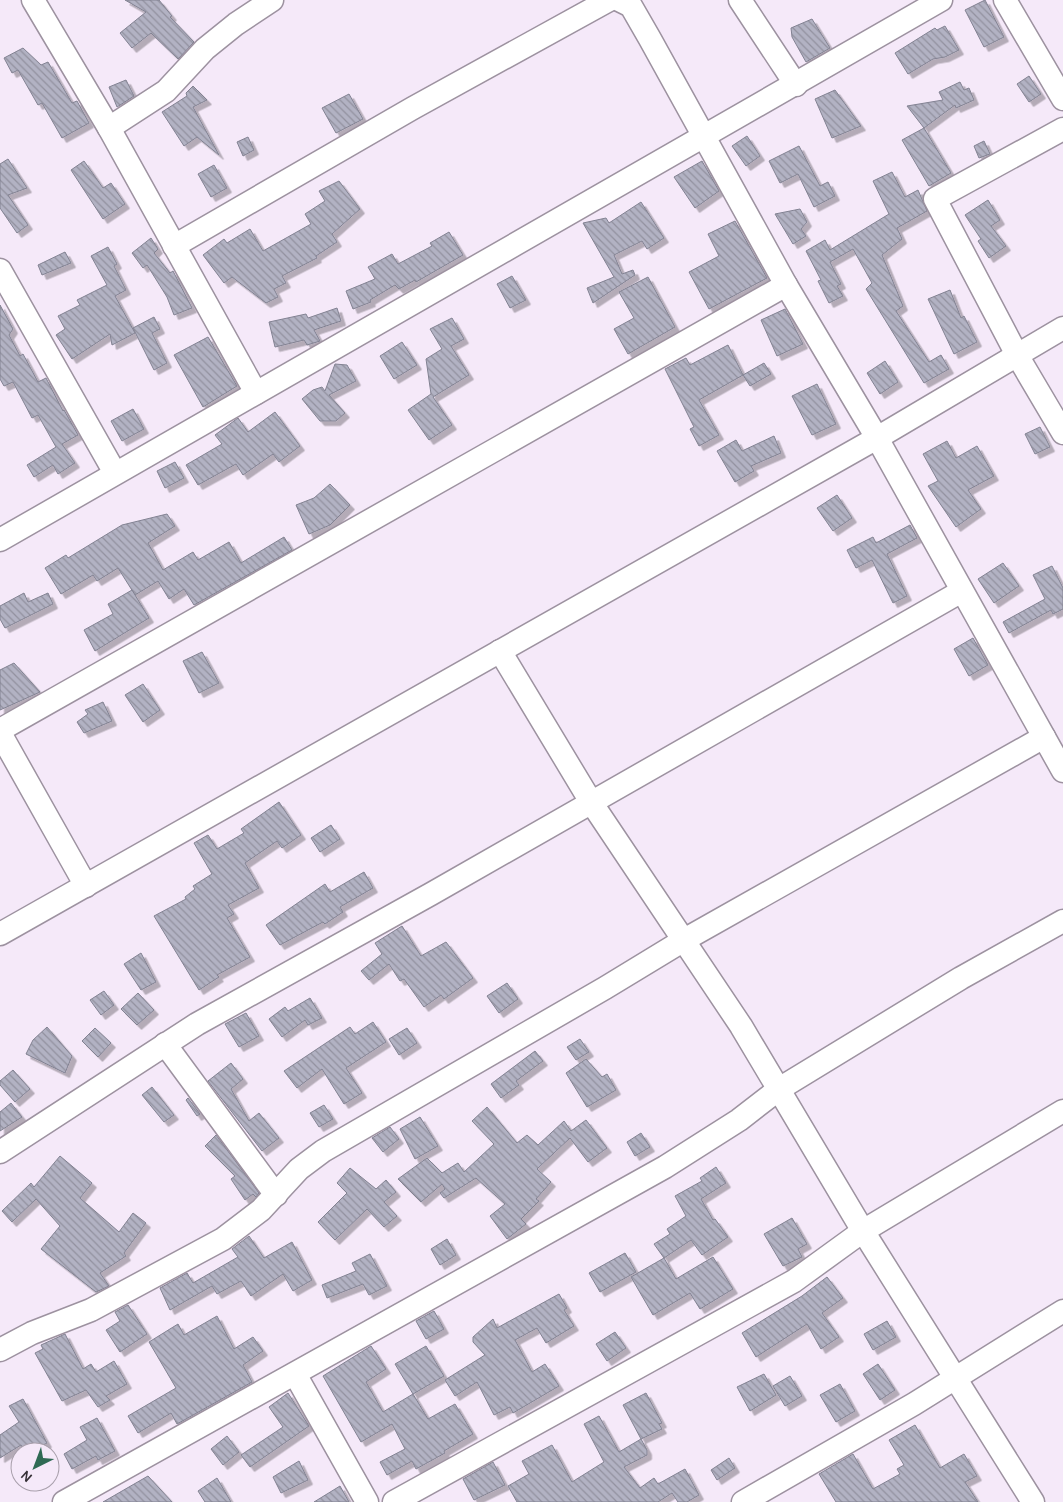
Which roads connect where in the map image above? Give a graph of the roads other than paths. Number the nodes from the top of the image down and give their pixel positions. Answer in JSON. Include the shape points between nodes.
{"nodes":[{"id":1,"x":33,"y":0,"type":"edge"},
{"id":2,"x":272,"y":0,"type":"edge"},
{"id":3,"x":609,"y":0,"type":"edge"},
{"id":4,"x":619,"y":0,"type":"edge"},
{"id":5,"x":740,"y":0,"type":"edge"},
{"id":6,"x":940,"y":0,"type":"edge"},
{"id":7,"x":1005,"y":0,"type":"edge"},
{"id":8,"x":796,"y":85,"type":"junction"},
{"id":9,"x":1063,"y":99,"type":"edge"},
{"id":10,"x":109,"y":128,"type":"junction"},
{"id":11,"x":1063,"y":129,"type":"edge"},
{"id":12,"x":705,"y":136,"type":"junction"},
{"id":13,"x":174,"y":246,"type":"junction"},
{"id":14,"x":0,"y":270,"type":"edge"},
{"id":15,"x":786,"y":285,"type":"junction"},
{"id":16,"x":1063,"y":328,"type":"edge"},
{"id":17,"x":1017,"y":355,"type":"junction"},
{"id":18,"x":256,"y":392,"type":"junction"},
{"id":19,"x":1063,"y":433,"type":"edge"},
{"id":20,"x":877,"y":438,"type":"junction"},
{"id":21,"x":115,"y":473,"type":"junction"},
{"id":22,"x":0,"y":540,"type":"edge"},
{"id":23,"x":962,"y":591,"type":"junction"},
{"id":24,"x":500,"y":651,"type":"junction"},
{"id":25,"x":0,"y":731,"type":"edge"},
{"id":26,"x":1044,"y":737,"type":"junction"},
{"id":27,"x":1063,"y":771,"type":"edge"},
{"id":28,"x":591,"y":802,"type":"junction"},
{"id":29,"x":86,"y":886,"type":"junction"},
{"id":30,"x":1063,"y":921,"type":"edge"},
{"id":31,"x":0,"y":934,"type":"edge"},
{"id":32,"x":684,"y":940,"type":"junction"},
{"id":33,"x":165,"y":1044,"type":"junction"},
{"id":34,"x":780,"y":1090,"type":"junction"},
{"id":35,"x":1063,"y":1111,"type":"edge"},
{"id":36,"x":0,"y":1152,"type":"edge"},
{"id":37,"x":276,"y":1195,"type":"junction"},
{"id":38,"x":863,"y":1231,"type":"junction"},
{"id":39,"x":1063,"y":1311,"type":"edge"},
{"id":40,"x":0,"y":1350,"type":"edge"},
{"id":41,"x":295,"y":1374,"type":"junction"},
{"id":42,"x":955,"y":1377,"type":"junction"},
{"id":43,"x":64,"y":1502,"type":"edge"},
{"id":44,"x":368,"y":1502,"type":"edge"},
{"id":45,"x":394,"y":1502,"type":"edge"},
{"id":46,"x":743,"y":1502,"type":"edge"},
{"id":47,"x":1033,"y":1502,"type":"edge"}],
"edges":[{"from":1,"to":10,"type":"street"},
{"from":2,"to":10,"type":"street","via":[[205,49],[166,91]]},
{"from":3,"to":13,"type":"street","via":[[388,122]]},
{"from":4,"to":12,"type":"street","via":[[630,6]]},
{"from":5,"to":8,"type":"street"},
{"from":6,"to":8,"type":"street"},
{"from":7,"to":9,"type":"street"},
{"from":8,"to":12,"type":"street"},
{"from":10,"to":13,"type":"street"},
{"from":11,"to":17,"type":"street","via":[[935,199]]},
{"from":12,"to":15,"type":"street"},
{"from":12,"to":18,"type":"street"},
{"from":13,"to":18,"type":"street"},
{"from":14,"to":21,"type":"street"},
{"from":15,"to":20,"type":"street"},
{"from":15,"to":25,"type":"street"},
{"from":16,"to":17,"type":"street"},
{"from":17,"to":19,"type":"street"},
{"from":17,"to":20,"type":"street"},
{"from":18,"to":21,"type":"street"},
{"from":20,"to":23,"type":"street"},
{"from":20,"to":24,"type":"street"},
{"from":21,"to":22,"type":"street"},
{"from":23,"to":26,"type":"street"},
{"from":23,"to":28,"type":"street"},
{"from":24,"to":28,"type":"street"},
{"from":24,"to":29,"type":"street"},
{"from":25,"to":29,"type":"street"},
{"from":26,"to":27,"type":"street"},
{"from":26,"to":32,"type":"street"},
{"from":28,"to":32,"type":"street"},
{"from":28,"to":33,"type":"street"},
{"from":29,"to":31,"type":"street"},
{"from":30,"to":34,"type":"street","via":[[961,978]]},
{"from":32,"to":34,"type":"street"},
{"from":32,"to":37,"type":"street","via":[[323,1151],[299,1168]]},
{"from":33,"to":36,"type":"street"},
{"from":33,"to":37,"type":"street"},
{"from":34,"to":38,"type":"street"},
{"from":34,"to":41,"type":"street","via":[[665,1167]]},
{"from":35,"to":38,"type":"street"},
{"from":37,"to":40,"type":"street","via":[[223,1240],[191,1258],[91,1310]]},
{"from":38,"to":42,"type":"street"},
{"from":38,"to":45,"type":"street","via":[[794,1281]]},
{"from":39,"to":42,"type":"street"},
{"from":41,"to":43,"type":"street"},
{"from":41,"to":44,"type":"street"},
{"from":42,"to":46,"type":"street"},
{"from":42,"to":47,"type":"street"}]}
